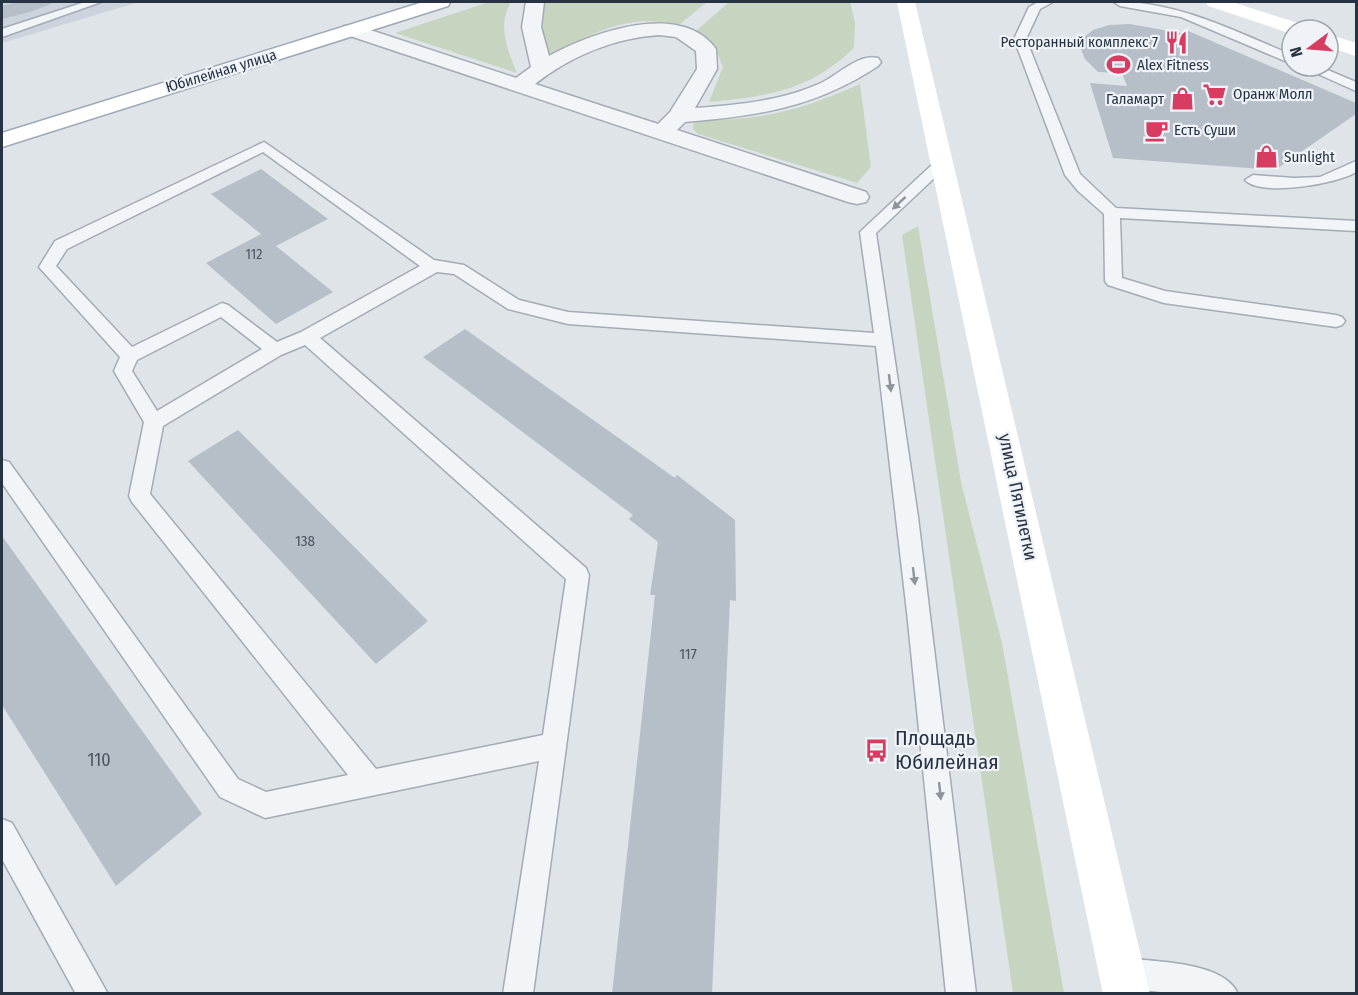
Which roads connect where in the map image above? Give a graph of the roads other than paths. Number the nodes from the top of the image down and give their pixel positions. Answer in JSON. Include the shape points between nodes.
{"nodes":[{"id":1,"x":95,"y":2,"type":"edge"},
{"id":2,"x":441,"y":2,"type":"edge"},
{"id":3,"x":535,"y":2,"type":"edge"},
{"id":4,"x":906,"y":2,"type":"edge"},
{"id":5,"x":1047,"y":2,"type":"edge"},
{"id":6,"x":1120,"y":2,"type":"edge"},
{"id":7,"x":1194,"y":2,"type":"edge"},
{"id":8,"x":1215,"y":2,"type":"edge"},
{"id":9,"x":1175,"y":12,"type":"junction"},
{"id":10,"x":1280,"y":23,"type":"edge"},
{"id":11,"x":351,"y":30,"type":"junction"},
{"id":12,"x":2,"y":33,"type":"edge"},
{"id":13,"x":1340,"y":44,"type":"edge"},
{"id":14,"x":1356,"y":50,"type":"edge"},
{"id":15,"x":1280,"y":55,"type":"edge"},
{"id":16,"x":871,"y":62,"type":"dead end"},
{"id":17,"x":541,"y":67,"type":"junction"},
{"id":18,"x":1335,"y":78,"type":"edge"},
{"id":19,"x":520,"y":85,"type":"junction"},
{"id":20,"x":1356,"y":87,"type":"edge"},
{"id":21,"x":679,"y":116,"type":"junction"},
{"id":22,"x":663,"y":132,"type":"junction"},
{"id":23,"x":2,"y":140,"type":"edge"},
{"id":24,"x":942,"y":163,"type":"junction"},
{"id":25,"x":1356,"y":166,"type":"edge"},
{"id":26,"x":1253,"y":180,"type":"dead end"},
{"id":27,"x":857,"y":197,"type":"dead end"},
{"id":28,"x":1112,"y":213,"type":"junction"},
{"id":29,"x":1356,"y":226,"type":"edge"},
{"id":30,"x":429,"y":265,"type":"junction"},
{"id":31,"x":1336,"y":321,"type":"dead end"},
{"id":32,"x":307,"y":337,"type":"junction"},
{"id":33,"x":885,"y":340,"type":"junction"},
{"id":34,"x":275,"y":350,"type":"junction"},
{"id":35,"x":130,"y":356,"type":"junction"},
{"id":36,"x":154,"y":422,"type":"junction"},
{"id":37,"x":2,"y":468,"type":"edge"},
{"id":38,"x":553,"y":745,"type":"junction"},
{"id":39,"x":371,"y":783,"type":"junction"},
{"id":40,"x":2,"y":833,"type":"edge"},
{"id":41,"x":1125,"y":983,"type":"edge"},
{"id":42,"x":93,"y":993,"type":"edge"},
{"id":43,"x":518,"y":993,"type":"edge"},
{"id":44,"x":962,"y":993,"type":"edge"},
{"id":45,"x":1223,"y":993,"type":"edge"}],
"edges":[{"from":1,"to":12,"type":"lane"},
{"from":2,"to":11,"type":"main road","name":"Юбилейная улица"},
{"from":3,"to":17,"type":"street","via":[[530,31]]},
{"from":4,"to":24,"type":"main road","name":"улица Пятилетки"},
{"from":5,"to":28,"type":"lane","via":[[1035,7],[1020,39],[1073,175],[1083,189]]},
{"from":6,"to":9,"type":"lane"},
{"from":7,"to":9,"type":"lane"},
{"from":8,"to":10,"type":"main road"},
{"from":9,"to":15,"type":"lane"},
{"from":11,"to":19,"type":"street"},
{"from":11,"to":23,"type":"main road","name":"Юбилейная улица"},
{"from":13,"to":14,"type":"main road"},
{"from":16,"to":21,"type":"street","via":[[828,87],[796,99]]},
{"from":17,"to":19,"type":"street"},
{"from":17,"to":21,"type":"street","via":[[623,32],[680,32],[706,49],[707,69]]},
{"from":18,"to":20,"type":"lane"},
{"from":19,"to":22,"type":"street"},
{"from":21,"to":22,"type":"street"},
{"from":22,"to":27,"type":"street"},
{"from":24,"to":33,"type":"lane","one_way":true,"via":[[868,232]]},
{"from":24,"to":41,"type":"main road","name":"улица Пятилетки"},
{"from":25,"to":26,"type":"lane","via":[[1322,183]]},
{"from":28,"to":29,"type":"lane"},
{"from":28,"to":31,"type":"lane","via":[[1114,281],[1164,297]]},
{"from":30,"to":32,"type":"lane","via":[[432,267]]},
{"from":30,"to":33,"type":"lane","via":[[458,269],[514,305],[568,318]]},
{"from":30,"to":35,"type":"lane","via":[[264,146],[61,244],[47,267]]},
{"from":32,"to":34,"type":"lane"},
{"from":32,"to":38,"type":"lane","via":[[578,576]]},
{"from":33,"to":44,"type":"lane","one_way":true},
{"from":34,"to":35,"type":"lane","via":[[222,309]]},
{"from":34,"to":36,"type":"lane"},
{"from":35,"to":36,"type":"lane","via":[[123,370]]},
{"from":36,"to":39,"type":"lane","via":[[139,496]]},
{"from":37,"to":39,"type":"lane","via":[[229,788],[265,805]]},
{"from":38,"to":39,"type":"lane"},
{"from":38,"to":43,"type":"lane"},
{"from":40,"to":42,"type":"lane"},
{"from":41,"to":45,"type":"lane","via":[[1207,984]]}]}
